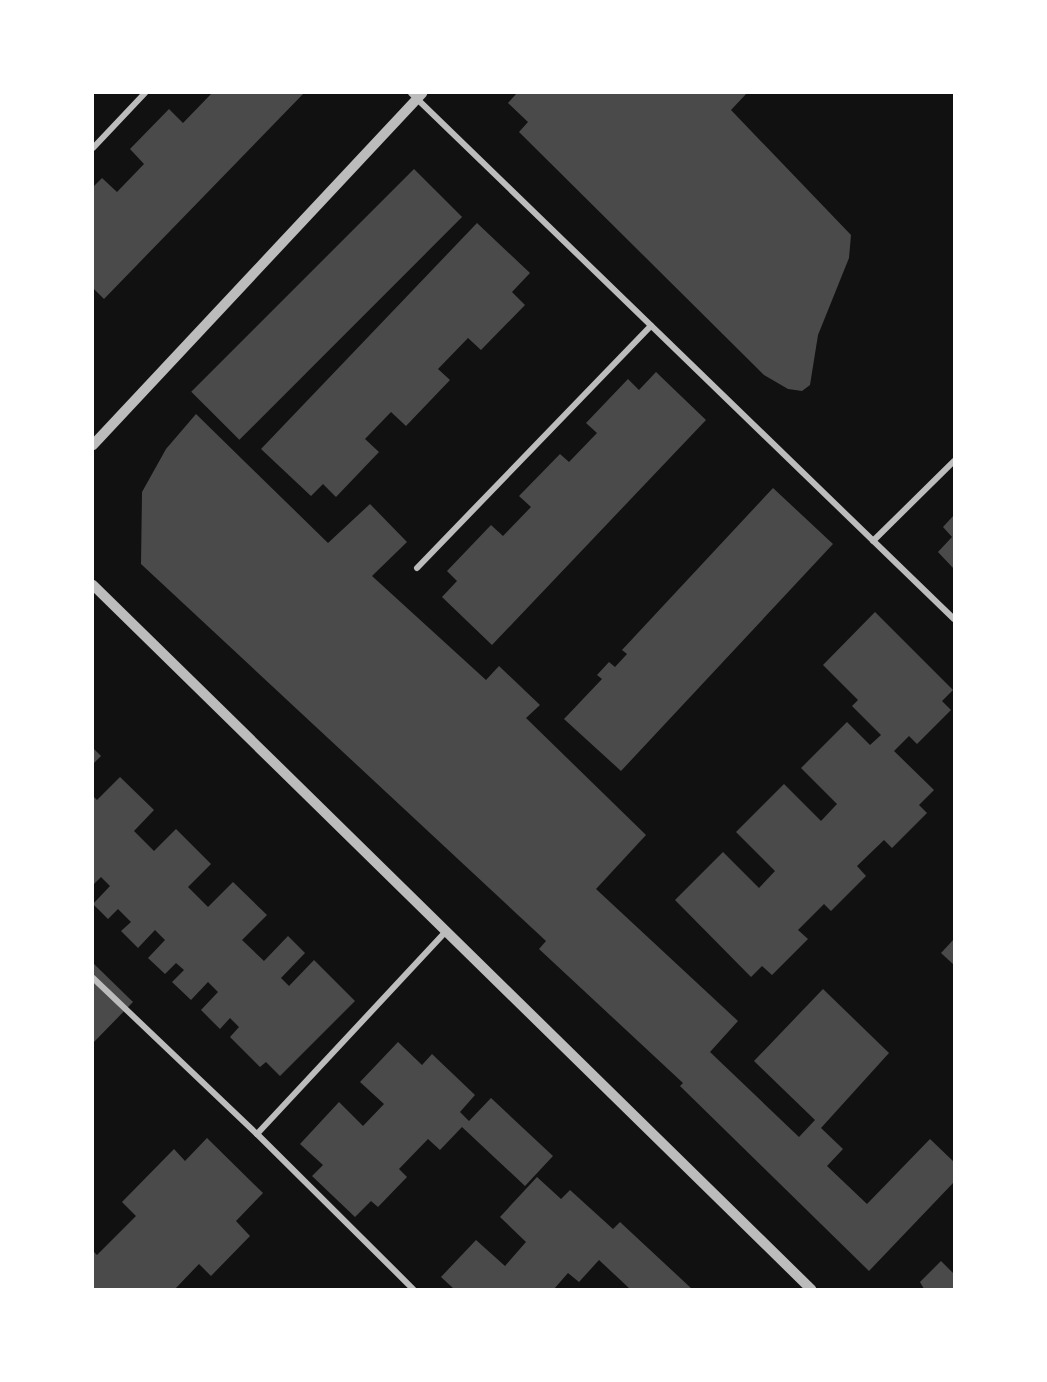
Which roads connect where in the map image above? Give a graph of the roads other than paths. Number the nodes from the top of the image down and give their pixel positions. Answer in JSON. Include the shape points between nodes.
{"nodes":[{"id":1,"x":146,"y":93,"type":"edge"},
{"id":2,"x":417,"y":95,"type":"edge"},
{"id":3,"x":93,"y":148,"type":"edge"},
{"id":4,"x":651,"y":326,"type":"junction"},
{"id":5,"x":93,"y":446,"type":"edge"},
{"id":6,"x":954,"y":460,"type":"edge"},
{"id":7,"x":873,"y":541,"type":"junction"},
{"id":8,"x":417,"y":568,"type":"dead end"},
{"id":9,"x":93,"y":585,"type":"edge"},
{"id":10,"x":954,"y":620,"type":"edge"},
{"id":11,"x":446,"y":931,"type":"junction"},
{"id":12,"x":93,"y":978,"type":"edge"},
{"id":13,"x":258,"y":1134,"type":"junction"},
{"id":14,"x":413,"y":1289,"type":"edge"},
{"id":15,"x":811,"y":1289,"type":"edge"}],
"edges":[{"from":1,"to":3,"type":"street"},
{"from":2,"to":4,"type":"street"},
{"from":2,"to":5,"type":"street"},
{"from":4,"to":7,"type":"street"},
{"from":4,"to":8,"type":"street"},
{"from":6,"to":7,"type":"street"},
{"from":7,"to":10,"type":"street"},
{"from":9,"to":11,"type":"street"},
{"from":11,"to":13,"type":"street"},
{"from":11,"to":15,"type":"street"},
{"from":12,"to":13,"type":"street"},
{"from":13,"to":14,"type":"street"}]}
